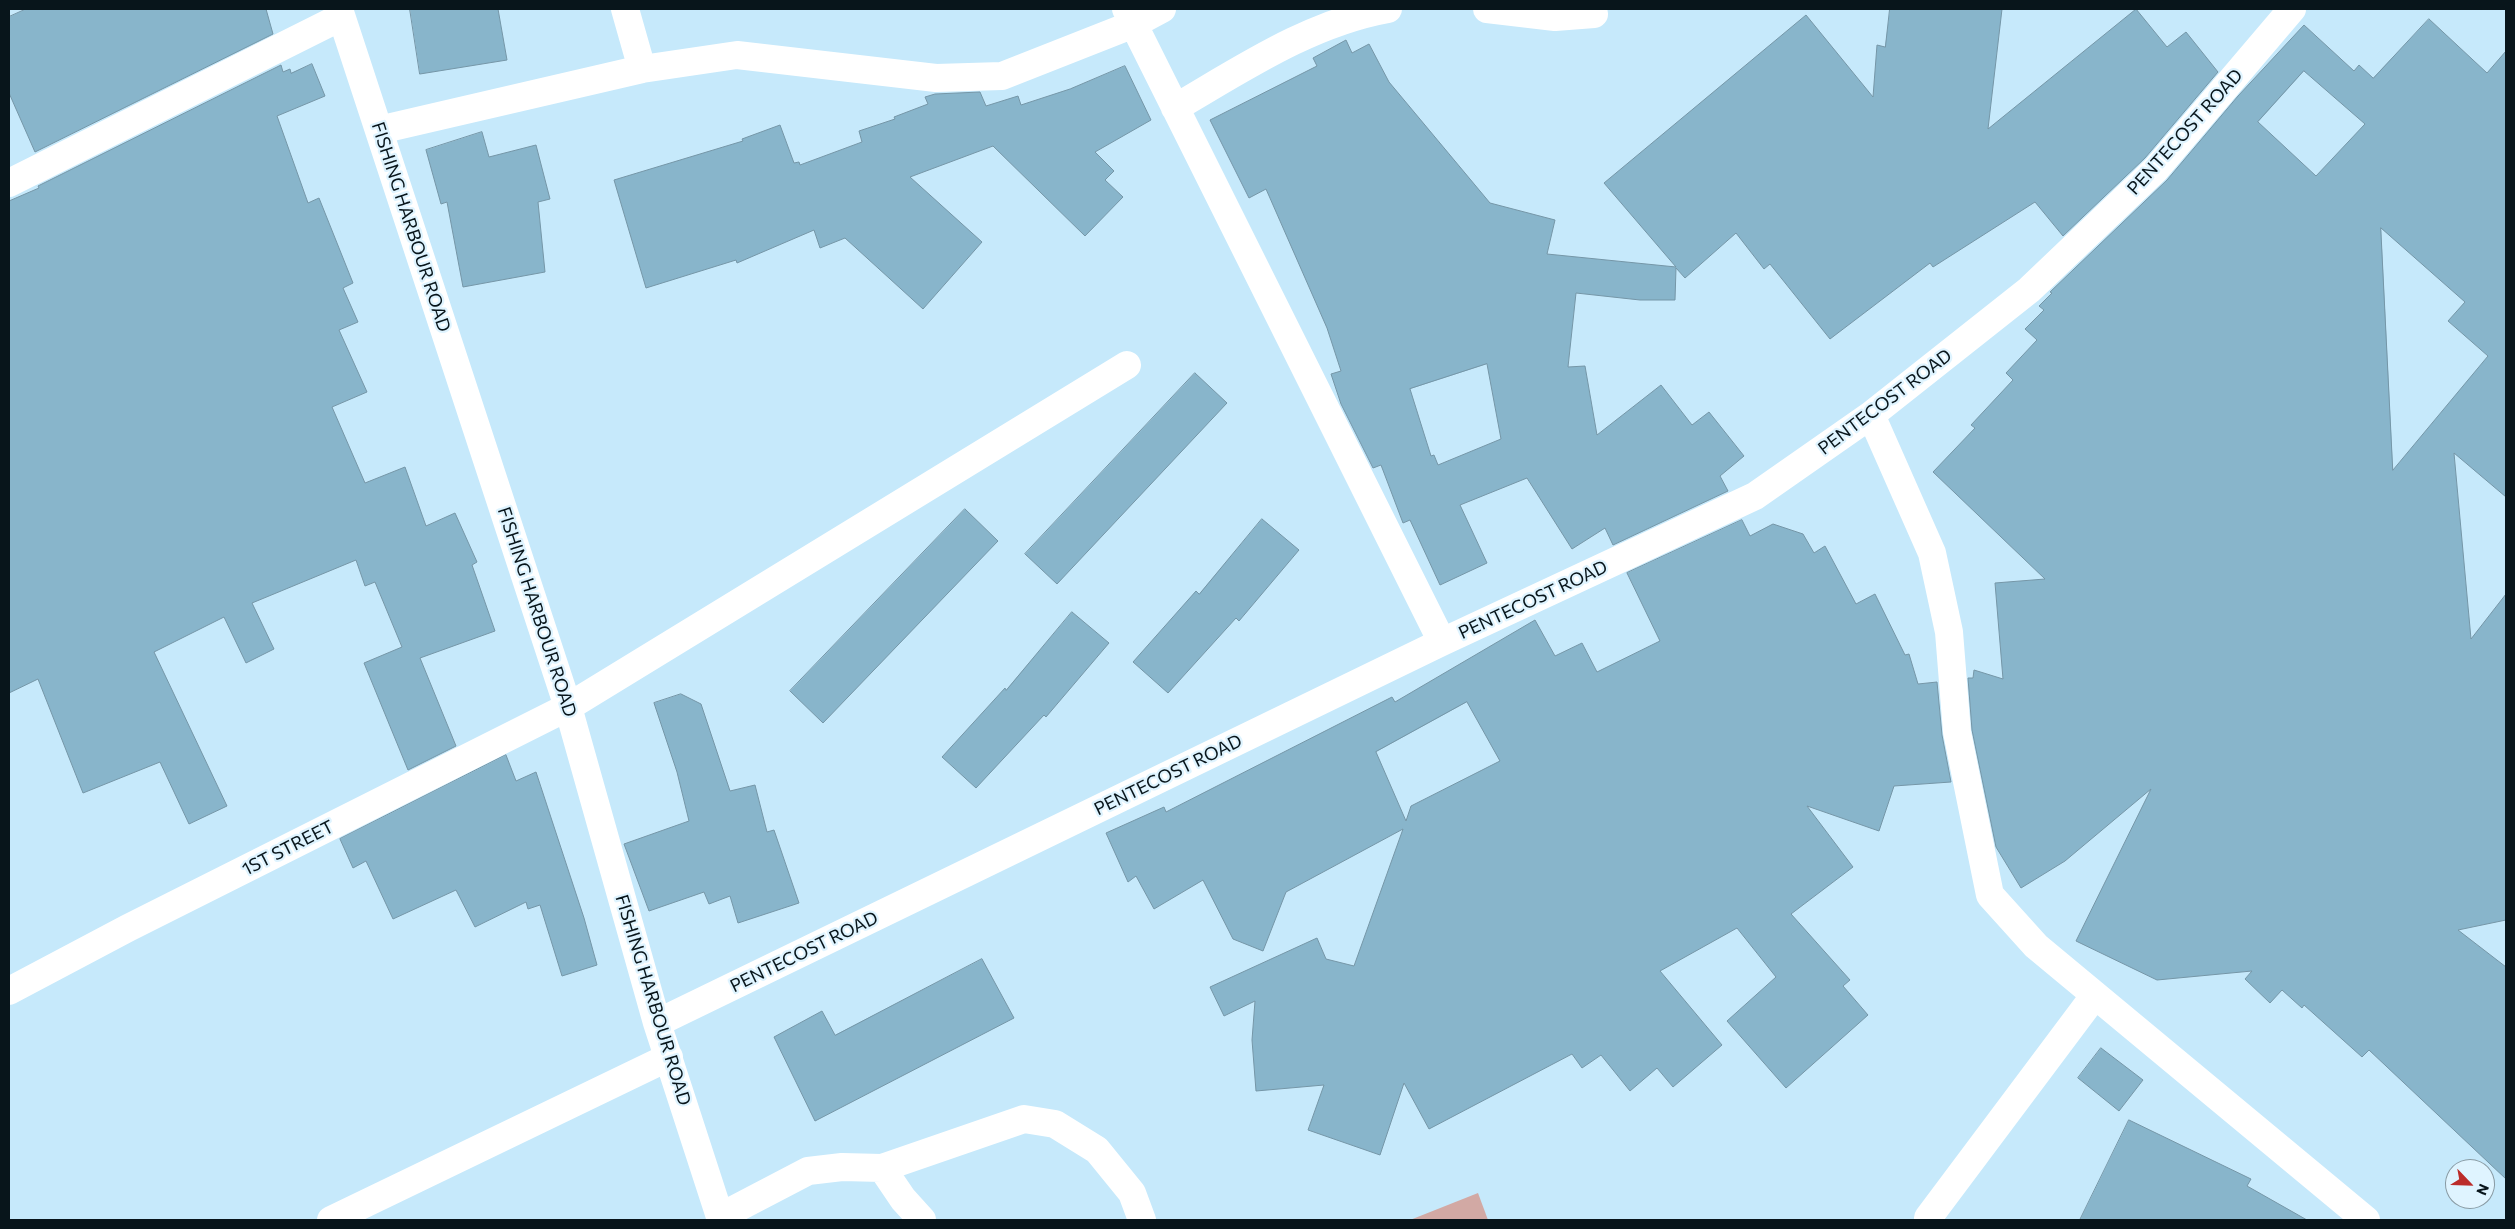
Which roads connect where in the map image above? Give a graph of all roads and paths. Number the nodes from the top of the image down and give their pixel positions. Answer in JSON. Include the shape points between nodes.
{"nodes":[{"id":1,"x":625,"y":9,"type":"edge"},
{"id":2,"x":1162,"y":9,"type":"edge"},
{"id":3,"x":1388,"y":9,"type":"edge"},
{"id":4,"x":1488,"y":9,"type":"edge"},
{"id":5,"x":2292,"y":9,"type":"edge"},
{"id":6,"x":340,"y":13,"type":"edge"},
{"id":7,"x":1594,"y":14,"type":"dead end"},
{"id":8,"x":1130,"y":17,"type":"edge"},
{"id":9,"x":642,"y":69,"type":"junction"},
{"id":10,"x":1175,"y":108,"type":"junction"},
{"id":11,"x":380,"y":130,"type":"junction"},
{"id":12,"x":9,"y":183,"type":"edge"},
{"id":13,"x":1127,"y":365,"type":"dead end"},
{"id":14,"x":1871,"y":415,"type":"junction"},
{"id":15,"x":1442,"y":642,"type":"junction"},
{"id":16,"x":568,"y":707,"type":"junction"},
{"id":17,"x":9,"y":991,"type":"edge"},
{"id":18,"x":2095,"y":995,"type":"junction"},
{"id":19,"x":657,"y":1023,"type":"junction"},
{"id":20,"x":668,"y":1057,"type":"junction"},
{"id":21,"x":882,"y":1168,"type":"junction"},
{"id":22,"x":1928,"y":1218,"type":"dead end"},
{"id":23,"x":720,"y":1219,"type":"edge"},
{"id":24,"x":331,"y":1220,"type":"edge"},
{"id":25,"x":922,"y":1220,"type":"edge"},
{"id":26,"x":1142,"y":1220,"type":"edge"},
{"id":27,"x":2366,"y":1220,"type":"edge"}],
"edges":[{"from":1,"to":9,"type":"street"},
{"from":2,"to":8,"type":"street"},
{"from":3,"to":10,"type":"street","via":[[1365,14],[1286,44]]},
{"from":4,"to":7,"type":"street","via":[[1555,17]]},
{"from":5,"to":14,"type":"street","name":"PENTECOST ROAD","via":[[2156,169],[2029,290]]},
{"from":6,"to":11,"type":"street","name":"FISHING HARBOUR ROAD"},
{"from":6,"to":12,"type":"street"},
{"from":8,"to":9,"type":"street","via":[[1002,76],[936,78],[738,54]]},
{"from":8,"to":10,"type":"street"},
{"from":9,"to":11,"type":"street"},
{"from":10,"to":15,"type":"street"},
{"from":11,"to":16,"type":"street","name":"FISHING HARBOUR ROAD"},
{"from":13,"to":16,"type":"street","name":"1ST STREET"},
{"from":14,"to":15,"type":"street","name":"PENTECOST ROAD","via":[[1755,496]]},
{"from":14,"to":18,"type":"street","via":[[1932,553],[1949,632],[1957,732],[1990,896],[2036,946]]},
{"from":15,"to":19,"type":"street","name":"PENTECOST ROAD"},
{"from":16,"to":17,"type":"street","name":"1ST STREET"},
{"from":16,"to":19,"type":"street","name":"FISHING HARBOUR ROAD"},
{"from":18,"to":22,"type":"street"},
{"from":18,"to":27,"type":"street"},
{"from":19,"to":20,"type":"street","name":"FISHING HARBOUR ROAD"},
{"from":20,"to":23,"type":"street","name":"FISHING HARBOUR ROAD"},
{"from":20,"to":24,"type":"street"},
{"from":21,"to":23,"type":"street","via":[[842,1167],[808,1171]]},
{"from":21,"to":25,"type":"street"},
{"from":21,"to":26,"type":"street","via":[[1024,1119],[1055,1124],[1096,1150],[1132,1193]]}]}
